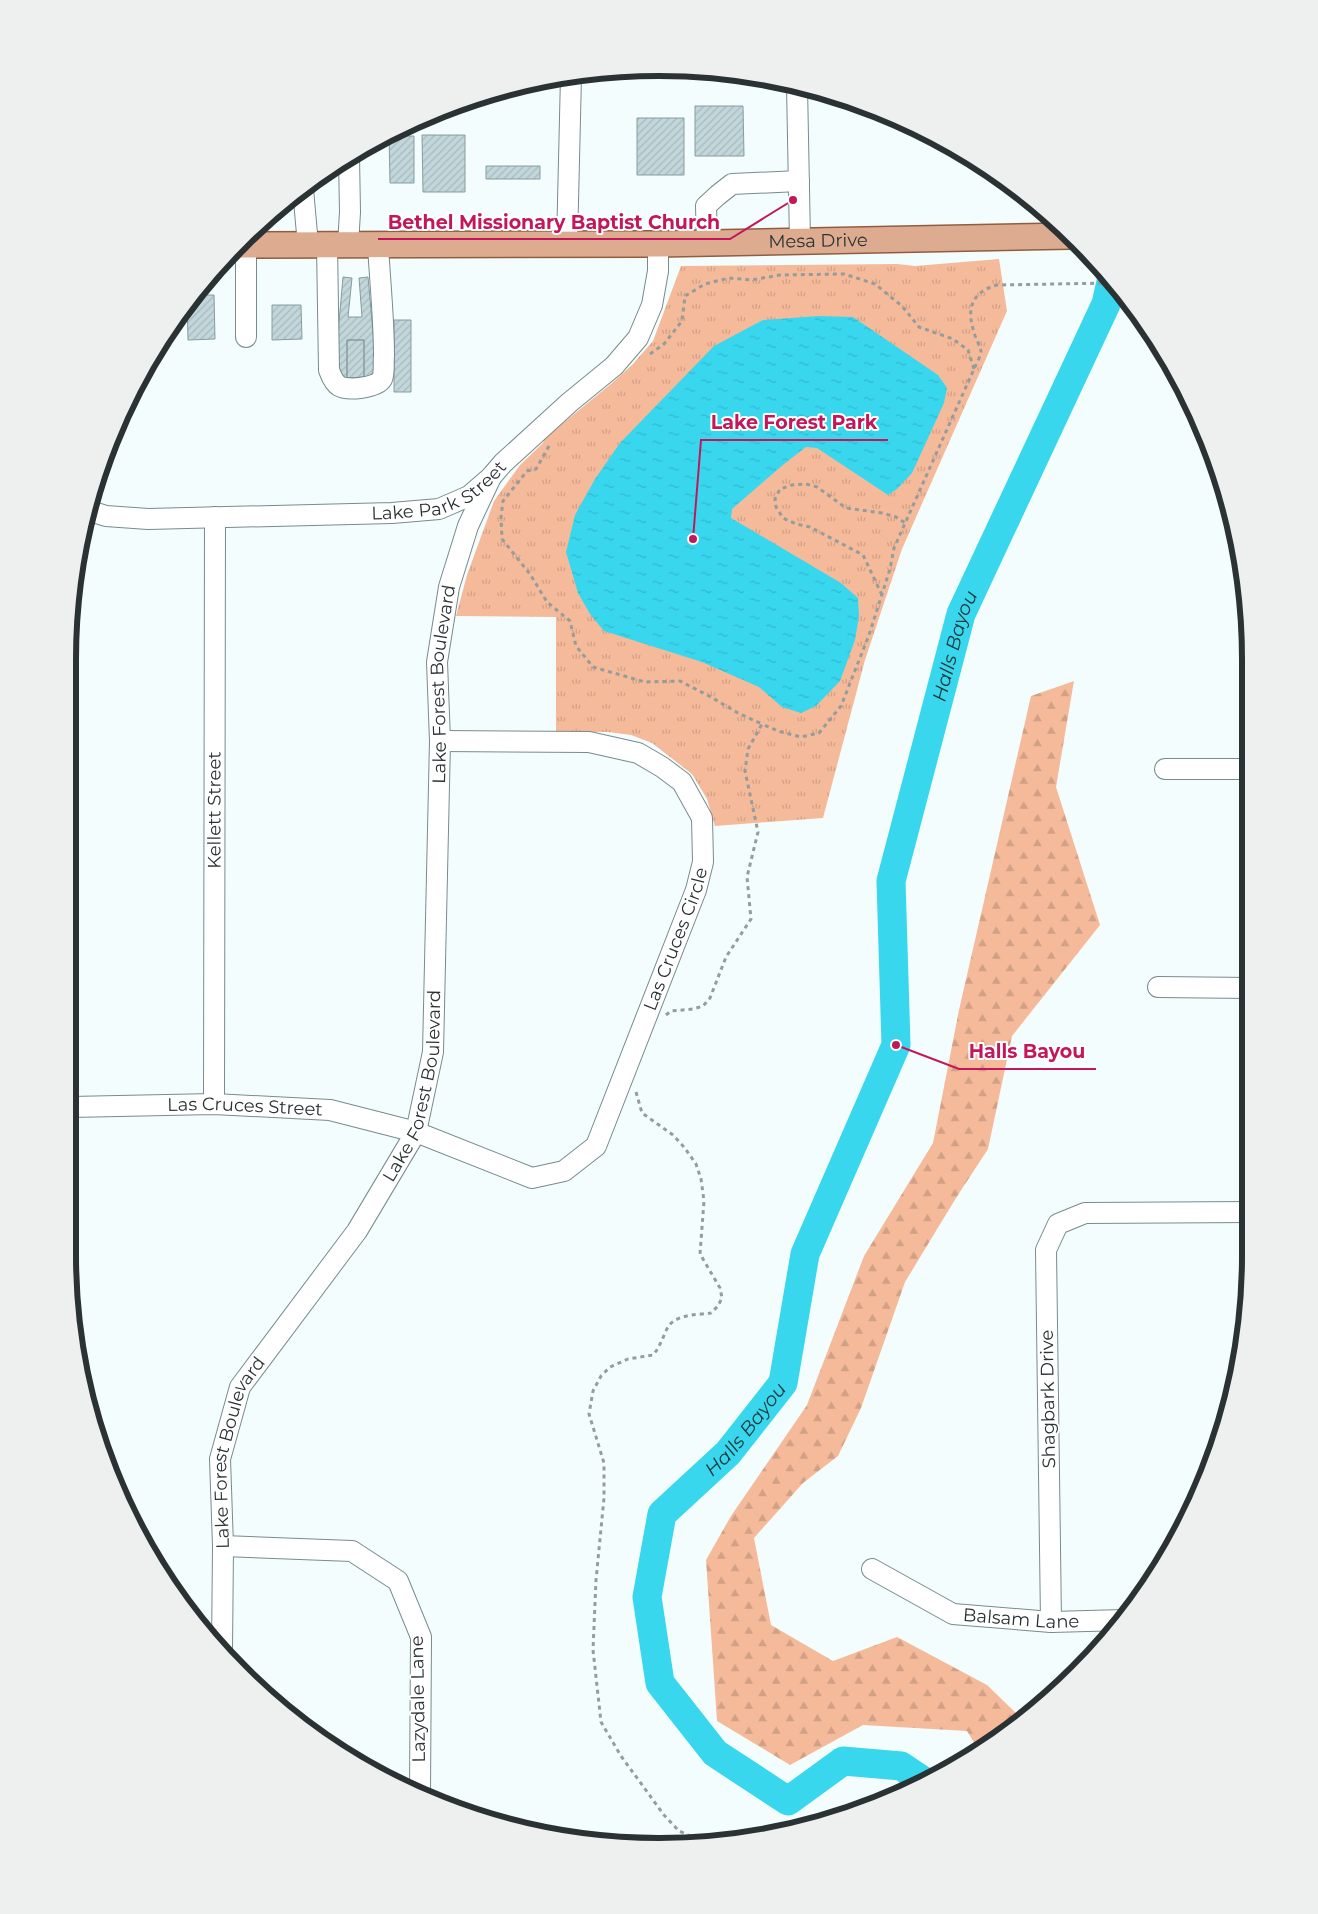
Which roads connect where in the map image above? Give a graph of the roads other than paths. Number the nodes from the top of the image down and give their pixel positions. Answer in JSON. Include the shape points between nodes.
{"nodes":[{"id":1,"x":571,"y":83,"type":"edge"},
{"id":2,"x":797,"y":93,"type":"edge"},
{"id":3,"x":349,"y":165,"type":"edge"},
{"id":4,"x":799,"y":182,"type":"junction"},
{"id":5,"x":306,"y":196,"type":"edge"},
{"id":6,"x":1059,"y":236,"type":"edge"},
{"id":7,"x":800,"y":241,"type":"junction"},
{"id":8,"x":251,"y":243,"type":"edge"},
{"id":9,"x":707,"y":243,"type":"junction"},
{"id":10,"x":567,"y":244,"type":"junction"},
{"id":11,"x":658,"y":244,"type":"junction"},
{"id":12,"x":328,"y":245,"type":"junction"},
{"id":13,"x":378,"y":245,"type":"junction"},
{"id":14,"x":243,"y":251,"type":"edge"},
{"id":15,"x":246,"y":337,"type":"dead end"},
{"id":16,"x":491,"y":478,"type":"junction"},
{"id":17,"x":95,"y":513,"type":"edge"},
{"id":18,"x":214,"y":517,"type":"junction"},
{"id":19,"x":440,"y":741,"type":"junction"},
{"id":20,"x":1165,"y":770,"type":"dead end"},
{"id":21,"x":1242,"y":770,"type":"edge"},
{"id":22,"x":1158,"y":988,"type":"dead end"},
{"id":23,"x":1242,"y":988,"type":"edge"},
{"id":24,"x":214,"y":1104,"type":"junction"},
{"id":25,"x":76,"y":1107,"type":"edge"},
{"id":26,"x":416,"y":1132,"type":"junction"},
{"id":27,"x":1242,"y":1212,"type":"edge"},
{"id":28,"x":223,"y":1546,"type":"junction"},
{"id":29,"x":872,"y":1569,"type":"dead end"},
{"id":30,"x":1112,"y":1620,"type":"edge"},
{"id":31,"x":1051,"y":1622,"type":"junction"},
{"id":32,"x":222,"y":1640,"type":"edge"},
{"id":33,"x":420,"y":1786,"type":"edge"}],
"edges":[{"from":1,"to":10,"type":"street"},
{"from":2,"to":4,"type":"street"},
{"from":3,"to":12,"type":"street","via":[[350,212]]},
{"from":4,"to":7,"type":"street"},
{"from":4,"to":9,"type":"street","via":[[732,184],[706,206]]},
{"from":5,"to":12,"type":"street"},
{"from":6,"to":7,"type":"main road","name":"Mesa Drive"},
{"from":7,"to":9,"type":"main road","name":"Mesa Drive"},
{"from":8,"to":12,"type":"main road","name":"Mesa Drive"},
{"from":9,"to":11,"type":"main road","name":"Mesa Drive"},
{"from":10,"to":11,"type":"main road","name":"Mesa Drive"},
{"from":10,"to":13,"type":"main road","name":"Mesa Drive"},
{"from":11,"to":16,"type":"street","name":"Lake Park Street","via":[[658,271],[652,305],[638,338],[614,366],[503,463]]},
{"from":12,"to":13,"type":"main road","name":"Mesa Drive"},
{"from":12,"to":13,"type":"street","via":[[329,370],[332,378],[344,388],[378,384],[383,372]]},
{"from":14,"to":15,"type":"street"},
{"from":16,"to":18,"type":"street","name":"Lake Park Street","via":[[469,496],[439,509]]},
{"from":16,"to":19,"type":"street","name":"Lake Forest Boulevard","via":[[468,526],[449,587],[437,662]]},
{"from":17,"to":18,"type":"street","name":"Lake Park Street","via":[[148,519]]},
{"from":18,"to":24,"type":"street","name":"Kellett Street"},
{"from":19,"to":26,"type":"street","name":"Lake Forest Boulevard","via":[[433,1052]]},
{"from":19,"to":26,"type":"street","name":"Las Cruces Circle","via":[[589,742],[638,753],[682,782],[702,818],[703,862],[696,890],[596,1146],[564,1171],[532,1178]]},
{"from":20,"to":21,"type":"street"},
{"from":22,"to":23,"type":"street"},
{"from":24,"to":25,"type":"street","name":"Las Cruces Street"},
{"from":24,"to":26,"type":"street","name":"Las Cruces Street","via":[[330,1110]]},
{"from":26,"to":28,"type":"street","name":"Lake Forest Boulevard","via":[[357,1231],[240,1387],[220,1459]]},
{"from":27,"to":31,"type":"street","name":"Shagbark Drive","via":[[1085,1213],[1058,1224],[1046,1250]]},
{"from":28,"to":32,"type":"street","name":"Lake Forest Boulevard"},
{"from":28,"to":33,"type":"street","name":"Lazydale Lane","via":[[352,1551],[398,1581],[421,1637]]},
{"from":29,"to":31,"type":"street","name":"Balsam Lane","via":[[953,1614]]},
{"from":30,"to":31,"type":"street","name":"Balsam Lane"}]}
